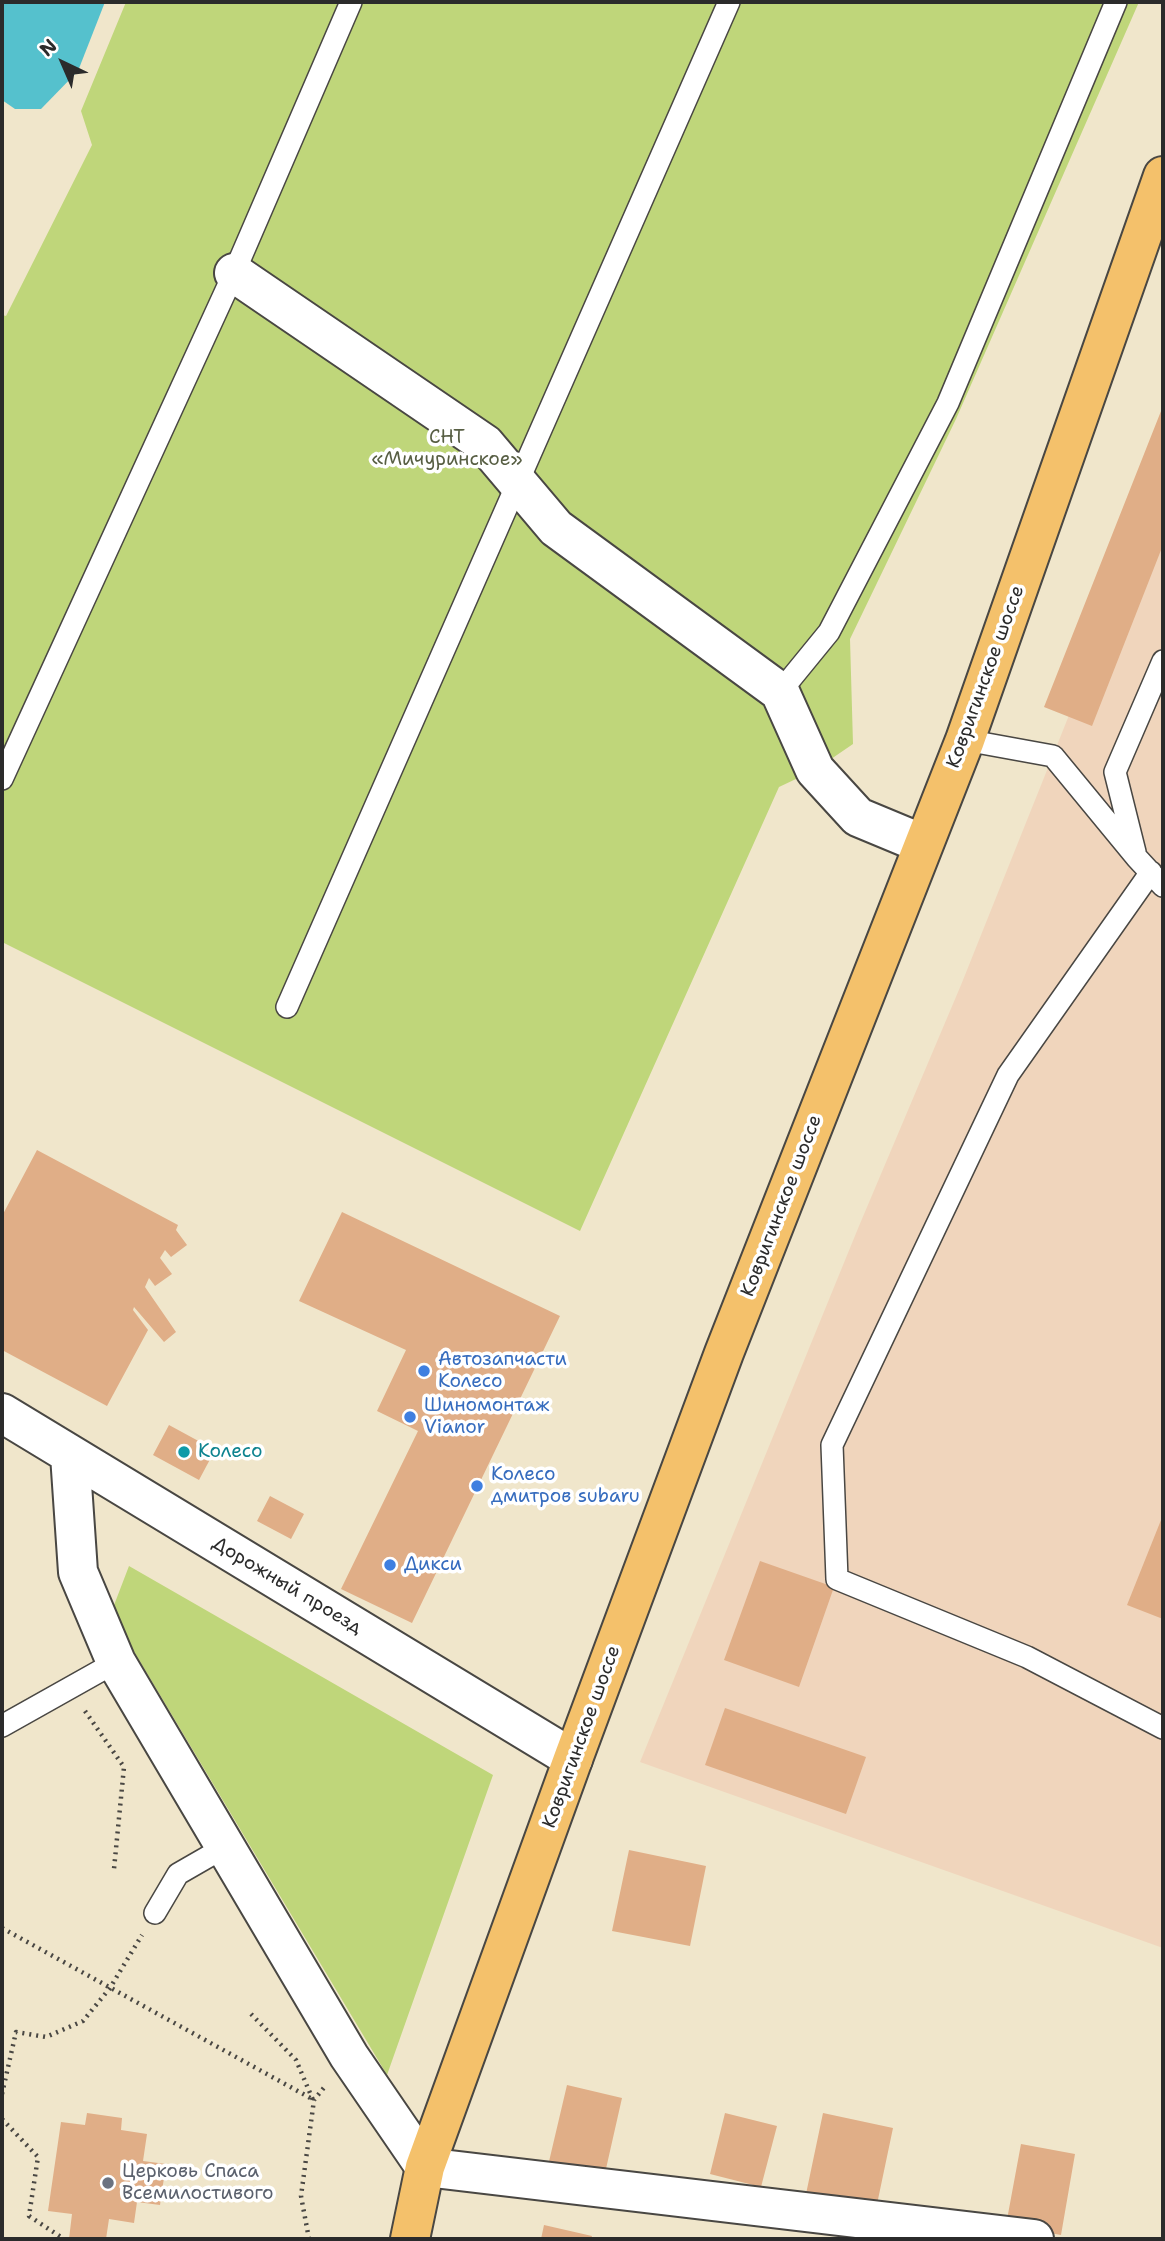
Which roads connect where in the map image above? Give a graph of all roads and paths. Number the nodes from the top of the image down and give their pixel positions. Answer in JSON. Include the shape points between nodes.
{"nodes":[{"id":1,"x":351,"y":2,"type":"edge"},
{"id":2,"x":729,"y":2,"type":"edge"},
{"id":3,"x":1116,"y":2,"type":"edge"},
{"id":4,"x":1163,"y":176,"type":"edge"},
{"id":5,"x":234,"y":273,"type":"junction"},
{"id":6,"x":517,"y":481,"type":"junction"},
{"id":7,"x":1163,"y":660,"type":"edge"},
{"id":8,"x":780,"y":692,"type":"junction"},
{"id":9,"x":965,"y":740,"type":"junction"},
{"id":10,"x":2,"y":779,"type":"edge"},
{"id":11,"x":923,"y":844,"type":"junction"},
{"id":12,"x":1150,"y":872,"type":"edge"},
{"id":13,"x":287,"y":1007,"type":"dead end"},
{"id":14,"x":2,"y":1413,"type":"edge"},
{"id":15,"x":70,"y":1455,"type":"junction"},
{"id":16,"x":116,"y":1662,"type":"junction"},
{"id":17,"x":69,"y":1688,"type":"junction"},
{"id":18,"x":2,"y":1726,"type":"edge"},
{"id":19,"x":1163,"y":1728,"type":"edge"},
{"id":20,"x":573,"y":1759,"type":"junction"},
{"id":21,"x":225,"y":1847,"type":"junction"},
{"id":22,"x":114,"y":1869,"type":"dead end"},
{"id":23,"x":155,"y":1913,"type":"joint"},
{"id":24,"x":2,"y":1928,"type":"edge"},
{"id":25,"x":110,"y":1988,"type":"junction"},
{"id":26,"x":251,"y":2014,"type":"dead end"},
{"id":27,"x":349,"y":2056,"type":"junction"},
{"id":28,"x":2,"y":2094,"type":"edge"},
{"id":29,"x":314,"y":2100,"type":"junction"},
{"id":30,"x":2,"y":2119,"type":"edge"},
{"id":31,"x":425,"y":2167,"type":"junction"},
{"id":32,"x":61,"y":2239,"type":"edge"},
{"id":33,"x":309,"y":2239,"type":"edge"},
{"id":34,"x":410,"y":2239,"type":"edge"},
{"id":35,"x":1034,"y":2239,"type":"edge"}],
"edges":[{"from":1,"to":5,"type":"lane"},
{"from":2,"to":6,"type":"lane"},
{"from":3,"to":8,"type":"lane","via":[[948,403],[829,632]]},
{"from":4,"to":9,"type":"main road","name":"Ковригинское шоссе"},
{"from":5,"to":6,"type":"street","via":[[485,444]]},
{"from":5,"to":10,"type":"lane"},
{"from":6,"to":8,"type":"street","via":[[556,528]]},
{"from":6,"to":13,"type":"lane"},
{"from":7,"to":12,"type":"lane","via":[[1115,772]]},
{"from":8,"to":11,"type":"street","via":[[815,770],[858,817]]},
{"from":9,"to":11,"type":"main road","name":"Ковригинское шоссе"},
{"from":9,"to":12,"type":"lane","via":[[1053,756]]},
{"from":11,"to":20,"type":"main road","name":"Ковригинское шоссе","via":[[724,1353]]},
{"from":12,"to":19,"type":"lane","via":[[1008,1075],[832,1445],[837,1579],[1027,1657]]},
{"from":14,"to":15,"type":"street","name":"Дорожный проезд"},
{"from":15,"to":16,"type":"street","via":[[78,1572]]},
{"from":15,"to":20,"type":"street","name":"Дорожный проезд"},
{"from":16,"to":17,"type":"lane"},
{"from":16,"to":21,"type":"street"},
{"from":17,"to":18,"type":"lane"},
{"from":17,"to":22,"type":"path","via":[[124,1767]]},
{"from":20,"to":31,"type":"main road","name":"Ковригинское шоссе"},
{"from":21,"to":23,"type":"lane","via":[[178,1874]]},
{"from":21,"to":27,"type":"street"},
{"from":23,"to":25,"type":"path"},
{"from":24,"to":25,"type":"path"},
{"from":25,"to":28,"type":"path","via":[[83,2021],[46,2037],[16,2032]]},
{"from":25,"to":29,"type":"path"},
{"from":26,"to":29,"type":"path","via":[[296,2060]]},
{"from":27,"to":29,"type":"path"},
{"from":27,"to":31,"type":"street"},
{"from":29,"to":33,"type":"path","via":[[301,2196]]},
{"from":30,"to":32,"type":"path","via":[[38,2157],[29,2216]]},
{"from":31,"to":34,"type":"main road","name":"Ковригинское шоссе"},
{"from":31,"to":35,"type":"street"}]}
